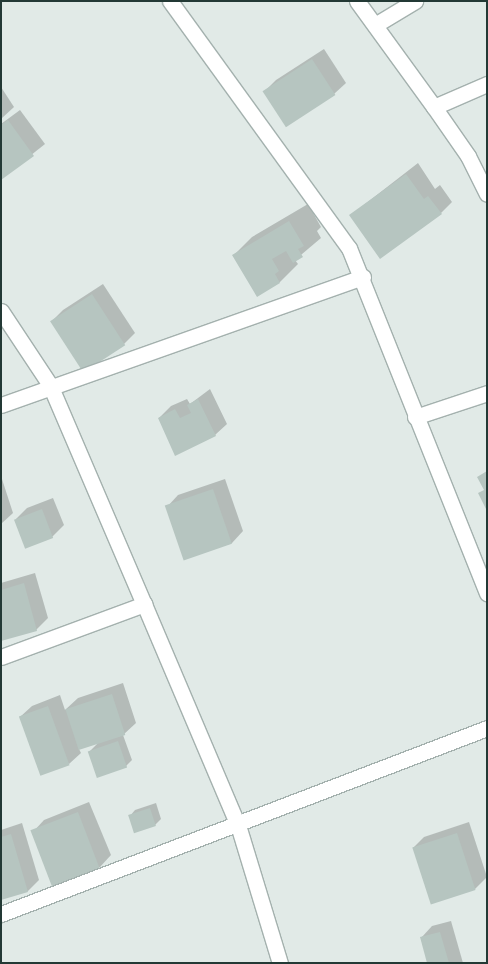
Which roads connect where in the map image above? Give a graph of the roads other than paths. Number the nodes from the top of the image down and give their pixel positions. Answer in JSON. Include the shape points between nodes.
{"nodes":[{"id":1,"x":170,"y":1,"type":"edge"},
{"id":2,"x":357,"y":1,"type":"edge"},
{"id":3,"x":415,"y":1,"type":"edge"},
{"id":4,"x":375,"y":25,"type":"junction"},
{"id":5,"x":487,"y":84,"type":"edge"},
{"id":6,"x":434,"y":107,"type":"junction"},
{"id":7,"x":487,"y":194,"type":"edge"},
{"id":8,"x":363,"y":278,"type":"junction"},
{"id":9,"x":1,"y":311,"type":"edge"},
{"id":10,"x":50,"y":386,"type":"junction"},
{"id":11,"x":487,"y":393,"type":"edge"},
{"id":12,"x":1,"y":405,"type":"edge"},
{"id":13,"x":415,"y":417,"type":"junction"},
{"id":14,"x":487,"y":593,"type":"edge"},
{"id":15,"x":144,"y":604,"type":"junction"},
{"id":16,"x":1,"y":658,"type":"edge"},
{"id":17,"x":487,"y":728,"type":"edge"},
{"id":18,"x":238,"y":824,"type":"junction"},
{"id":19,"x":1,"y":914,"type":"edge"},
{"id":20,"x":280,"y":963,"type":"edge"}],
"edges":[{"from":1,"to":8,"type":"street","via":[[327,214]]},
{"from":2,"to":4,"type":"street"},
{"from":3,"to":4,"type":"street"},
{"from":4,"to":6,"type":"street"},
{"from":5,"to":6,"type":"street"},
{"from":6,"to":7,"type":"street","via":[[468,156]]},
{"from":8,"to":10,"type":"street"},
{"from":8,"to":13,"type":"street"},
{"from":9,"to":10,"type":"street"},
{"from":10,"to":12,"type":"street"},
{"from":10,"to":15,"type":"street"},
{"from":11,"to":13,"type":"street"},
{"from":13,"to":14,"type":"street"},
{"from":15,"to":16,"type":"street"},
{"from":15,"to":18,"type":"street"},
{"from":17,"to":18,"type":"street"},
{"from":18,"to":19,"type":"street"},
{"from":18,"to":20,"type":"street"}]}
